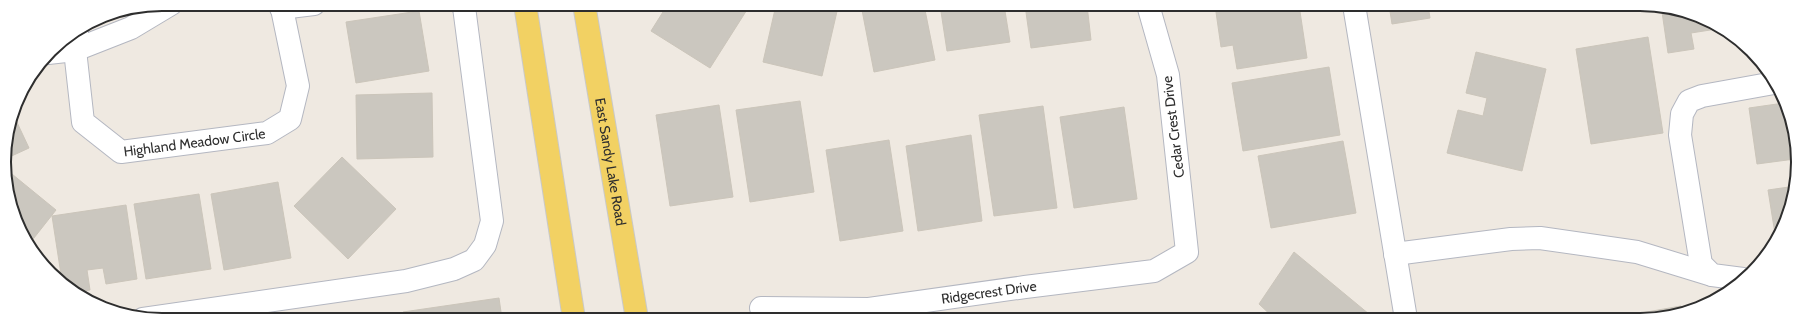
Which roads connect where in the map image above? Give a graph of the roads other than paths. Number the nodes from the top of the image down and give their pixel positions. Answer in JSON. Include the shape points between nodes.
{"nodes":[{"id":1,"x":159,"y":11,"type":"edge"},
{"id":2,"x":282,"y":11,"type":"edge"},
{"id":3,"x":465,"y":11,"type":"edge"},
{"id":4,"x":526,"y":11,"type":"edge"},
{"id":5,"x":585,"y":11,"type":"edge"},
{"id":6,"x":1150,"y":11,"type":"edge"},
{"id":7,"x":1355,"y":11,"type":"edge"},
{"id":8,"x":76,"y":41,"type":"edge"},
{"id":9,"x":64,"y":47,"type":"edge"},
{"id":10,"x":1769,"y":84,"type":"edge"},
{"id":11,"x":1187,"y":252,"type":"joint"},
{"id":12,"x":1395,"y":254,"type":"junction"},
{"id":13,"x":1712,"y":275,"type":"junction"},
{"id":14,"x":1736,"y":279,"type":"edge"},
{"id":15,"x":761,"y":308,"type":"dead end"},
{"id":16,"x":184,"y":313,"type":"edge"},
{"id":17,"x":573,"y":313,"type":"edge"},
{"id":18,"x":636,"y":313,"type":"edge"},
{"id":19,"x":1405,"y":313,"type":"edge"}],
"edges":[{"from":1,"to":8,"type":"street","via":[[131,28]]},
{"from":2,"to":8,"type":"street","name":"Highland Meadow Circle","via":[[298,86],[290,119],[267,133],[121,152],[84,122]]},
{"from":3,"to":16,"type":"street","via":[[492,221],[485,245],[474,260],[454,269],[406,281]]},
{"from":4,"to":17,"type":"main road"},
{"from":5,"to":18,"type":"main road","name":"East Sandy Lake Road"},
{"from":6,"to":11,"type":"street","name":"Cedar Crest Drive","via":[[1168,75]]},
{"from":7,"to":12,"type":"street"},
{"from":8,"to":9,"type":"street"},
{"from":10,"to":13,"type":"street","via":[[1702,96],[1689,101],[1682,114],[1680,135],[1701,264]]},
{"from":11,"to":15,"type":"street","name":"Ridgecrest Drive","via":[[1154,272],[869,309]]},
{"from":12,"to":13,"type":"street","via":[[1511,239],[1540,238],[1637,252]]},
{"from":12,"to":19,"type":"street"},
{"from":13,"to":14,"type":"street"}]}
